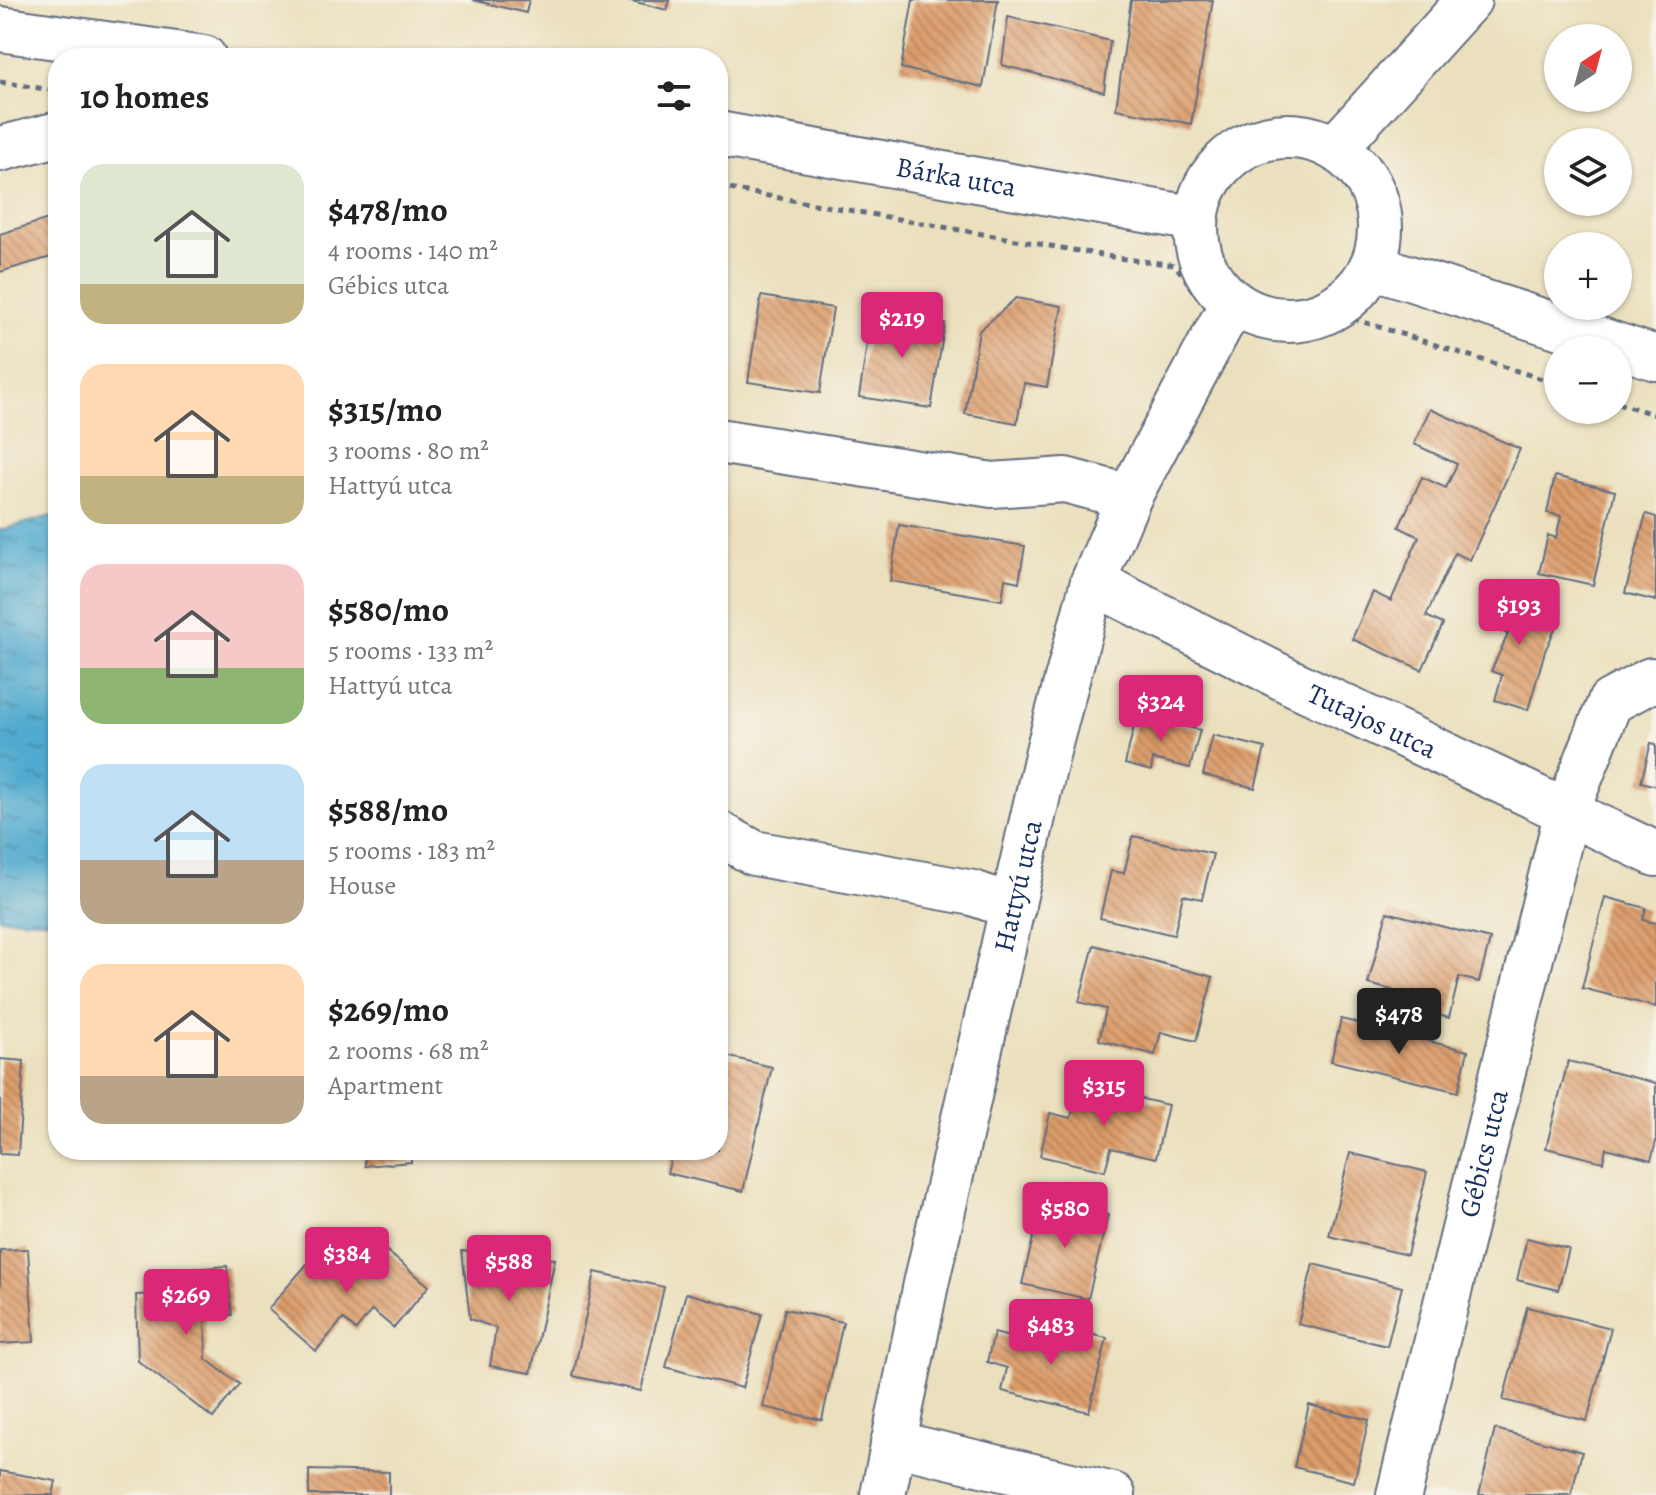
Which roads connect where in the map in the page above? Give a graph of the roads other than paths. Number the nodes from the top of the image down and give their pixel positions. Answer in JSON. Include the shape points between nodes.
{"nodes":[{"id":1,"x":1469,"y":0,"type":"edge"},
{"id":2,"x":0,"y":29,"type":"edge"},
{"id":3,"x":134,"y":48,"type":"edge"},
{"id":4,"x":728,"y":136,"type":"edge"},
{"id":5,"x":48,"y":137,"type":"edge"},
{"id":6,"x":1335,"y":148,"type":"junction"},
{"id":7,"x":0,"y":149,"type":"edge"},
{"id":8,"x":1196,"y":219,"type":"junction"},
{"id":9,"x":1372,"y":266,"type":"junction"},
{"id":10,"x":1236,"y":306,"type":"junction"},
{"id":11,"x":1656,"y":358,"type":"edge"},
{"id":12,"x":728,"y":443,"type":"edge"},
{"id":13,"x":1129,"y":497,"type":"junction"},
{"id":14,"x":1093,"y":582,"type":"junction"},
{"id":15,"x":1656,"y":681,"type":"edge"},
{"id":16,"x":1567,"y":811,"type":"junction"},
{"id":17,"x":728,"y":836,"type":"edge"},
{"id":18,"x":1656,"y":854,"type":"edge"},
{"id":19,"x":1013,"y":907,"type":"junction"},
{"id":20,"x":893,"y":1443,"type":"junction"},
{"id":21,"x":883,"y":1495,"type":"edge"},
{"id":22,"x":1113,"y":1495,"type":"edge"},
{"id":23,"x":1399,"y":1495,"type":"edge"}],
"edges":[{"from":1,"to":6,"type":"street"},
{"from":2,"to":3,"type":"street"},
{"from":4,"to":8,"type":"street","name":"Bárka utca"},
{"from":5,"to":7,"type":"street"},
{"from":6,"to":8,"type":"street","via":[[1293,135],[1265,138],[1239,149],[1203,192]]},
{"from":6,"to":9,"type":"street","via":[[1366,178],[1378,206],[1380,236]]},
{"from":8,"to":10,"type":"street","via":[[1198,248],[1208,275]]},
{"from":9,"to":10,"type":"street","via":[[1357,290],[1334,308],[1308,318],[1279,320]]},
{"from":9,"to":11,"type":"street"},
{"from":10,"to":13,"type":"street","name":"Hattyú utca","via":[[1221,324]]},
{"from":12,"to":13,"type":"street","via":[[992,485],[1065,480]]},
{"from":13,"to":14,"type":"street","name":"Hattyú utca"},
{"from":14,"to":16,"type":"street","name":"Tutajos utca"},
{"from":14,"to":19,"type":"street","name":"Hattyú utca"},
{"from":15,"to":16,"type":"street","name":"Gébics utca","via":[[1610,702]]},
{"from":16,"to":18,"type":"street","name":"Tutajos utca"},
{"from":16,"to":23,"type":"street","name":"Gébics utca"},
{"from":17,"to":19,"type":"street","via":[[754,853],[973,893]]},
{"from":19,"to":20,"type":"street","name":"Hattyú utca"},
{"from":20,"to":21,"type":"street","name":"Hattyú utca"},
{"from":20,"to":22,"type":"street"}]}
